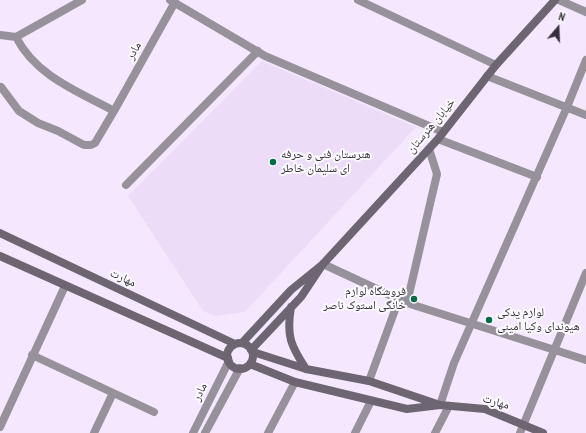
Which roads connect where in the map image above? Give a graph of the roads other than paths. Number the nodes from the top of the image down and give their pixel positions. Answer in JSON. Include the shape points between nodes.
{"nodes":[{"id":1,"x":82,"y":0,"type":"edge"},
{"id":2,"x":358,"y":0,"type":"edge"},
{"id":3,"x":554,"y":0,"type":"edge"},
{"id":4,"x":559,"y":0,"type":"edge"},
{"id":5,"x":172,"y":1,"type":"edge"},
{"id":6,"x":586,"y":12,"type":"edge"},
{"id":7,"x":0,"y":35,"type":"edge"},
{"id":8,"x":16,"y":36,"type":"junction"},
{"id":9,"x":258,"y":52,"type":"junction"},
{"id":10,"x":586,"y":60,"type":"edge"},
{"id":11,"x":496,"y":65,"type":"junction"},
{"id":12,"x":487,"y":76,"type":"junction"},
{"id":13,"x":1,"y":87,"type":"edge"},
{"id":14,"x":567,"y":107,"type":"junction"},
{"id":15,"x":114,"y":111,"type":"junction"},
{"id":16,"x":586,"y":115,"type":"edge"},
{"id":17,"x":443,"y":132,"type":"junction"},
{"id":18,"x":438,"y":139,"type":"junction"},
{"id":19,"x":429,"y":149,"type":"junction"},
{"id":20,"x":537,"y":177,"type":"junction"},
{"id":21,"x":126,"y":185,"type":"dead end"},
{"id":22,"x":0,"y":233,"type":"edge"},
{"id":23,"x":0,"y":256,"type":"edge"},
{"id":24,"x":322,"y":264,"type":"junction"},
{"id":25,"x":586,"y":273,"type":"edge"},
{"id":26,"x":65,"y":286,"type":"junction"},
{"id":27,"x":398,"y":299,"type":"junction"},
{"id":28,"x":407,"y":303,"type":"junction"},
{"id":29,"x":291,"y":307,"type":"junction"},
{"id":30,"x":472,"y":324,"type":"junction"},
{"id":31,"x":239,"y":343,"type":"junction"},
{"id":32,"x":555,"y":350,"type":"junction"},
{"id":33,"x":252,"y":351,"type":"junction"},
{"id":34,"x":32,"y":355,"type":"junction"},
{"id":35,"x":228,"y":360,"type":"junction"},
{"id":36,"x":586,"y":360,"type":"edge"},
{"id":37,"x":250,"y":364,"type":"junction"},
{"id":38,"x":240,"y":368,"type":"junction"},
{"id":39,"x":306,"y":369,"type":"junction"},
{"id":40,"x":369,"y":381,"type":"junction"},
{"id":41,"x":295,"y":382,"type":"junction"},
{"id":42,"x":113,"y":393,"type":"junction"},
{"id":43,"x":371,"y":401,"type":"junction"},
{"id":44,"x":440,"y":405,"type":"junction"},
{"id":45,"x":450,"y":406,"type":"junction"},
{"id":46,"x":154,"y":412,"type":"dead end"},
{"id":47,"x":525,"y":424,"type":"junction"},
{"id":48,"x":0,"y":427,"type":"edge"},
{"id":49,"x":94,"y":433,"type":"edge"},
{"id":50,"x":194,"y":433,"type":"edge"},
{"id":51,"x":205,"y":433,"type":"edge"},
{"id":52,"x":268,"y":433,"type":"edge"},
{"id":53,"x":355,"y":433,"type":"edge"},
{"id":54,"x":435,"y":433,"type":"edge"},
{"id":55,"x":520,"y":433,"type":"edge"},
{"id":56,"x":543,"y":433,"type":"edge"}],
"edges":[{"from":1,"to":8,"type":"street"},
{"from":2,"to":11,"type":"street"},
{"from":3,"to":11,"type":"main road","name":"خیابان هنرستان"},
{"from":4,"to":6,"type":"street"},
{"from":5,"to":9,"type":"street"},
{"from":5,"to":15,"type":"street","name":"مادر"},
{"from":7,"to":8,"type":"street"},
{"from":8,"to":15,"type":"street","via":[[23,51],[43,72]]},
{"from":9,"to":17,"type":"street"},
{"from":9,"to":21,"type":"street"},
{"from":10,"to":14,"type":"street"},
{"from":11,"to":12,"type":"main road","name":"خیابان هنرستان"},
{"from":12,"to":14,"type":"street"},
{"from":12,"to":17,"type":"main road","name":"خیابان هنرستان"},
{"from":13,"to":15,"type":"street","name":"مادر","via":[[19,111],[84,145],[90,146],[95,143]]},
{"from":14,"to":16,"type":"street"},
{"from":14,"to":20,"type":"street"},
{"from":17,"to":18,"type":"main road","name":"خیابان هنرستان"},
{"from":18,"to":19,"type":"main road","name":"خیابان هنرستان"},
{"from":18,"to":20,"type":"street"},
{"from":19,"to":24,"type":"main road","name":"خیابان هنرستان"},
{"from":19,"to":28,"type":"street","via":[[437,174]]},
{"from":20,"to":30,"type":"street"},
{"from":22,"to":31,"type":"main road","name":"مهارت"},
{"from":23,"to":26,"type":"main road"},
{"from":24,"to":27,"type":"street"},
{"from":24,"to":29,"type":"main road","name":"خیابان هنرستان","via":[[301,297]]},
{"from":24,"to":31,"type":"main road","name":"خیابان هنرستان","via":[[291,290]]},
{"from":25,"to":32,"type":"street"},
{"from":26,"to":34,"type":"street"},
{"from":26,"to":35,"type":"main road"},
{"from":27,"to":28,"type":"street"},
{"from":27,"to":40,"type":"street"},
{"from":28,"to":30,"type":"street"},
{"from":29,"to":33,"type":"main road","name":"خیابان هنرستان"},
{"from":29,"to":39,"type":"main road","via":[[288,322],[292,348]]},
{"from":30,"to":32,"type":"street"},
{"from":30,"to":44,"type":"street","via":[[454,363]]},
{"from":31,"to":33,"type":"main road","via":[[249,346]]},
{"from":31,"to":35,"type":"main road","via":[[231,347]]},
{"from":32,"to":36,"type":"street"},
{"from":32,"to":47,"type":"street"},
{"from":33,"to":37,"type":"main road","via":[[253,358]]},
{"from":33,"to":39,"type":"main road","name":"مهارت"},
{"from":34,"to":42,"type":"street"},
{"from":34,"to":48,"type":"street"},
{"from":35,"to":38,"type":"main road"},
{"from":35,"to":50,"type":"street","name":"مادر"},
{"from":37,"to":38,"type":"main road"},
{"from":37,"to":41,"type":"main road","name":"مهارت"},
{"from":38,"to":51,"type":"street","name":"مادر"},
{"from":39,"to":40,"type":"main road","name":"مهارت"},
{"from":40,"to":44,"type":"main road","name":"مهارت"},
{"from":41,"to":43,"type":"main road","name":"مهارت"},
{"from":41,"to":52,"type":"street"},
{"from":42,"to":46,"type":"street"},
{"from":42,"to":49,"type":"street"},
{"from":43,"to":44,"type":"main road","name":"مهارت","via":[[407,409]]},
{"from":43,"to":53,"type":"street"},
{"from":44,"to":45,"type":"main road","name":"مهارت"},
{"from":45,"to":47,"type":"main road","name":"مهارت","via":[[485,409]]},
{"from":45,"to":54,"type":"street"},
{"from":47,"to":55,"type":"street"},
{"from":47,"to":56,"type":"main road","name":"مهارت"}]}
